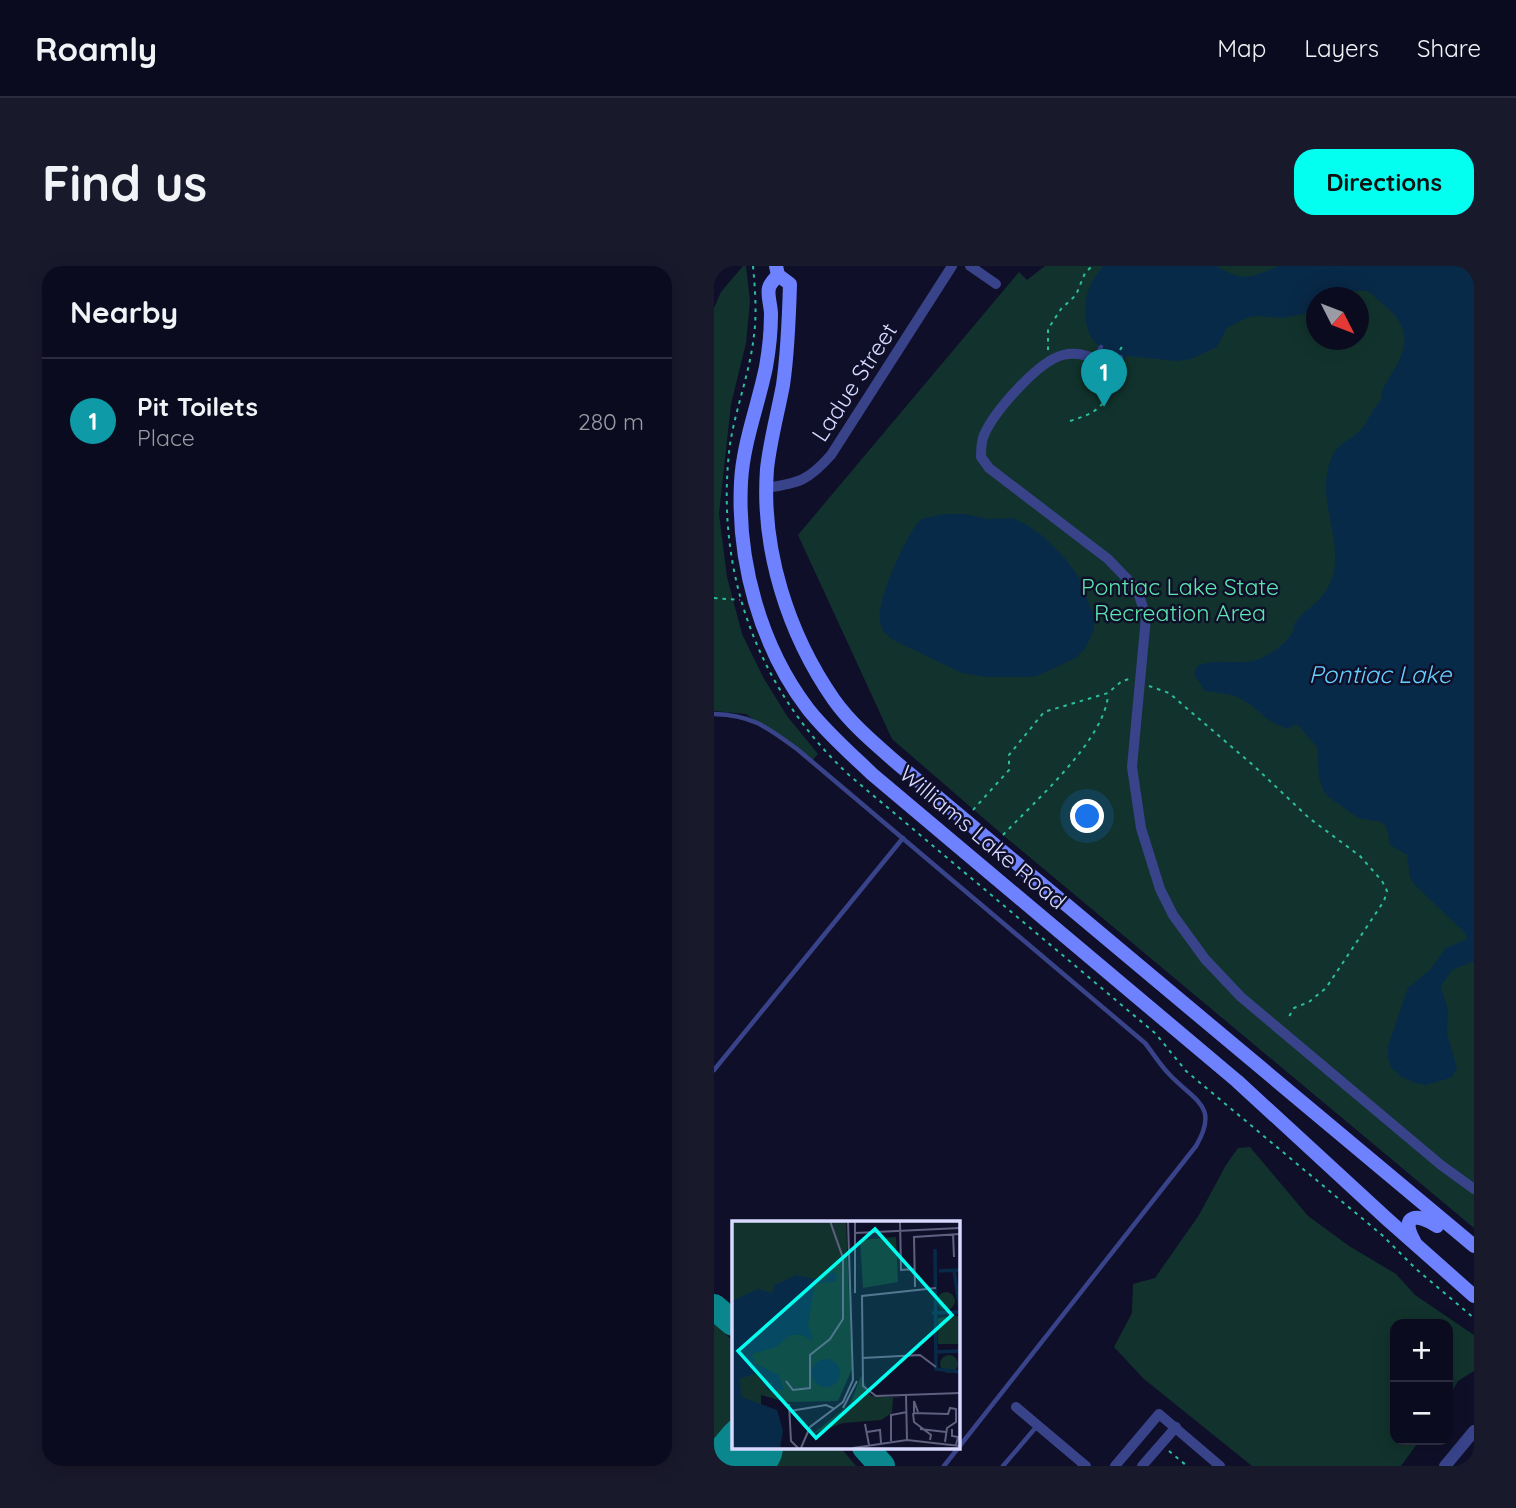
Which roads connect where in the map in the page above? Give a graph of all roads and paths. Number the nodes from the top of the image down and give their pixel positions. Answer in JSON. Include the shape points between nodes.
{"nodes":[{"id":1,"x":952,"y":266,"type":"edge"},
{"id":2,"x":971,"y":266,"type":"edge"},
{"id":3,"x":1092,"y":266,"type":"edge"},
{"id":4,"x":777,"y":270,"type":"edge"},
{"id":5,"x":996,"y":284,"type":"dead end"},
{"id":6,"x":1101,"y":347,"type":"dead end"},
{"id":7,"x":769,"y":348,"type":"junction"},
{"id":8,"x":1111,"y":352,"type":"dead end"},
{"id":9,"x":1121,"y":357,"type":"dead end"},
{"id":10,"x":1095,"y":359,"type":"junction"},
{"id":11,"x":1047,"y":362,"type":"junction"},
{"id":12,"x":1114,"y":367,"type":"junction"},
{"id":13,"x":760,"y":397,"type":"junction"},
{"id":14,"x":1070,"y":421,"type":"dead end"},
{"id":15,"x":773,"y":436,"type":"junction"},
{"id":16,"x":766,"y":488,"type":"junction"},
{"id":17,"x":714,"y":598,"type":"edge"},
{"id":18,"x":740,"y":600,"type":"dead end"},
{"id":19,"x":1140,"y":680,"type":"junction"},
{"id":20,"x":1108,"y":693,"type":"junction"},
{"id":21,"x":714,"y":714,"type":"edge"},
{"id":22,"x":973,"y":810,"type":"dead end"},
{"id":23,"x":1003,"y":835,"type":"dead end"},
{"id":24,"x":903,"y":838,"type":"junction"},
{"id":25,"x":1281,"y":1030,"type":"junction"},
{"id":26,"x":714,"y":1070,"type":"edge"},
{"id":27,"x":1474,"y":1189,"type":"edge"},
{"id":28,"x":1416,"y":1245,"type":"junction"},
{"id":29,"x":1474,"y":1246,"type":"edge"},
{"id":30,"x":1474,"y":1257,"type":"edge"},
{"id":31,"x":1474,"y":1296,"type":"edge"},
{"id":32,"x":1016,"y":1407,"type":"dead end"},
{"id":33,"x":1038,"y":1425,"type":"junction"},
{"id":34,"x":1176,"y":1427,"type":"junction"},
{"id":35,"x":1474,"y":1431,"type":"edge"},
{"id":36,"x":1162,"y":1444,"type":"junction"},
{"id":37,"x":959,"y":1447,"type":"edge"},
{"id":38,"x":958,"y":1448,"type":"edge"},
{"id":39,"x":1128,"y":1451,"type":"junction"},
{"id":40,"x":1143,"y":1465,"type":"edge"},
{"id":41,"x":944,"y":1466,"type":"edge"},
{"id":42,"x":1003,"y":1466,"type":"edge"},
{"id":43,"x":1086,"y":1466,"type":"edge"},
{"id":44,"x":1115,"y":1466,"type":"edge"},
{"id":45,"x":1187,"y":1466,"type":"edge"},
{"id":46,"x":1220,"y":1466,"type":"edge"},
{"id":47,"x":1445,"y":1466,"type":"edge"}],
"edges":[{"from":1,"to":16,"type":"street","name":"Ladue Street","via":[[831,455],[814,474],[794,484]]},
{"from":2,"to":5,"type":"street"},
{"from":3,"to":11,"type":"path","via":[[1048,329]]},
{"from":4,"to":7,"type":"main road","name":"Williams Lake Road","via":[[769,287]]},
{"from":4,"to":15,"type":"main road","name":"Williams Lake Road","via":[[790,284],[789,328]]},
{"from":6,"to":10,"type":"lane"},
{"from":7,"to":13,"type":"main road","name":"Williams Lake Road"},
{"from":7,"to":15,"type":"main road","via":[[777,347],[780,357],[772,399]]},
{"from":8,"to":12,"type":"lane"},
{"from":9,"to":12,"type":"lane"},
{"from":10,"to":11,"type":"street","via":[[1077,353]]},
{"from":10,"to":12,"type":"street"},
{"from":11,"to":19,"type":"street","via":[[1022,384],[990,425],[983,436],[981,457],[989,468],[1108,559],[1137,589],[1146,617]]},
{"from":12,"to":14,"type":"path","via":[[1108,397],[1094,413]]},
{"from":13,"to":16,"type":"main road","via":[[760,426],[750,478],[755,491]]},
{"from":13,"to":28,"type":"main road","name":"Williams Lake Road","via":[[741,482],[748,576],[764,628],[808,708],[872,774],[1237,1081]]},
{"from":15,"to":16,"type":"main road","name":"Williams Lake Road"},
{"from":16,"to":29,"type":"main road","name":"Williams Lake Road","via":[[772,552],[795,628],[834,700],[864,735]]},
{"from":17,"to":18,"type":"path"},
{"from":19,"to":20,"type":"path","via":[[1122,681]]},
{"from":19,"to":25,"type":"street","via":[[1132,767],[1141,828],[1160,889],[1205,959]]},
{"from":19,"to":25,"type":"path","via":[[1169,693],[1309,818],[1360,856],[1387,891],[1326,988],[1294,1008]]},
{"from":20,"to":22,"type":"path","via":[[1044,712],[1009,755],[1009,770]]},
{"from":20,"to":23,"type":"path","via":[[1101,723],[1085,747]]},
{"from":21,"to":24,"type":"lane","via":[[761,723]]},
{"from":24,"to":26,"type":"lane"},
{"from":24,"to":37,"type":"lane","via":[[1145,1043],[1169,1074],[1202,1104],[1206,1117],[1206,1129],[1196,1146]]},
{"from":25,"to":27,"type":"street"},
{"from":28,"to":30,"type":"main road","via":[[1409,1224],[1418,1216]]},
{"from":28,"to":31,"type":"main road","name":"Williams Lake Road"},
{"from":32,"to":33,"type":"street"},
{"from":33,"to":42,"type":"lane"},
{"from":33,"to":43,"type":"street"},
{"from":34,"to":36,"type":"street"},
{"from":34,"to":39,"type":"street","via":[[1160,1413]]},
{"from":34,"to":46,"type":"street"},
{"from":35,"to":47,"type":"street"},
{"from":36,"to":40,"type":"street"},
{"from":36,"to":45,"type":"path"},
{"from":38,"to":41,"type":"lane"},
{"from":39,"to":40,"type":"street"},
{"from":39,"to":44,"type":"street"}]}
